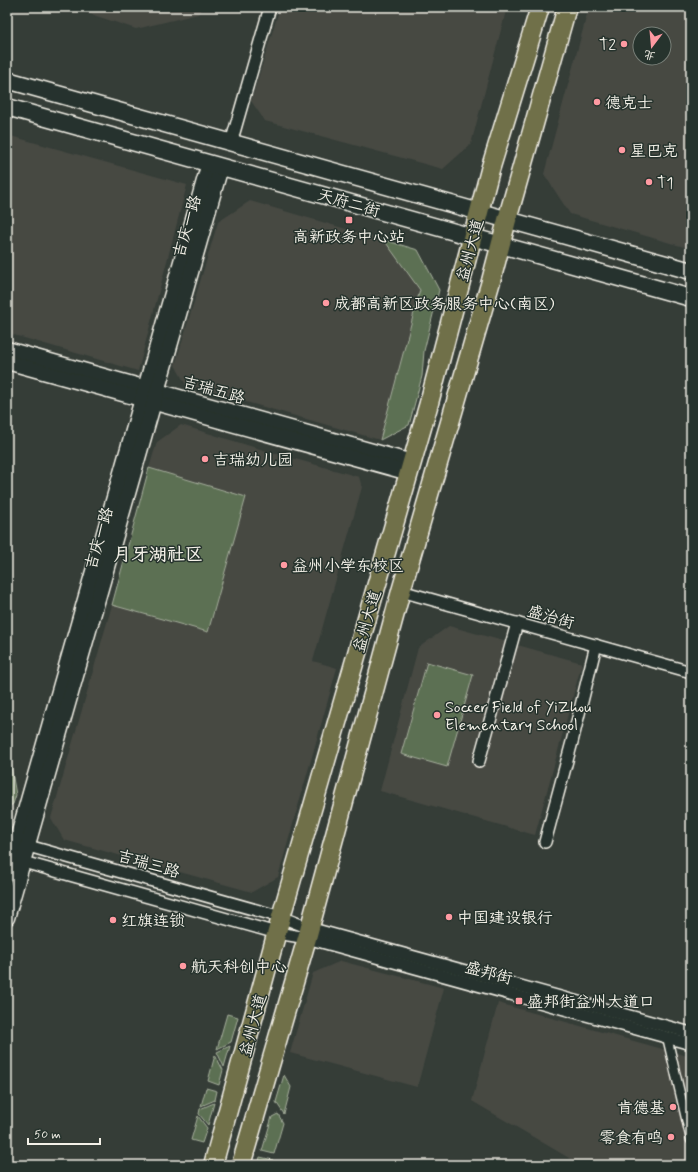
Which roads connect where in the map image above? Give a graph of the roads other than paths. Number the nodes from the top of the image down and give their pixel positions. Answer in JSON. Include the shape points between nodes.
{"nodes":[{"id":1,"x":270,"y":7,"type":"edge"},
{"id":2,"x":540,"y":7,"type":"edge"},
{"id":3,"x":566,"y":7,"type":"edge"},
{"id":4,"x":7,"y":80,"type":"edge"},
{"id":5,"x":7,"y":107,"type":"edge"},
{"id":6,"x":231,"y":143,"type":"junction"},
{"id":7,"x":215,"y":165,"type":"junction"},
{"id":8,"x":479,"y":212,"type":"junction"},
{"id":9,"x":507,"y":220,"type":"junction"},
{"id":10,"x":473,"y":237,"type":"junction"},
{"id":11,"x":501,"y":245,"type":"junction"},
{"id":12,"x":691,"y":271,"type":"edge"},
{"id":13,"x":691,"y":298,"type":"edge"},
{"id":14,"x":7,"y":349,"type":"edge"},
{"id":15,"x":7,"y":362,"type":"edge"},
{"id":16,"x":150,"y":395,"type":"junction"},
{"id":17,"x":410,"y":468,"type":"junction"},
{"id":18,"x":401,"y":591,"type":"junction"},
{"id":19,"x":517,"y":623,"type":"junction"},
{"id":20,"x":596,"y":646,"type":"junction"},
{"id":21,"x":691,"y":672,"type":"edge"},
{"id":22,"x":479,"y":761,"type":"dead end"},
{"id":23,"x":545,"y":842,"type":"dead end"},
{"id":24,"x":17,"y":843,"type":"edge"},
{"id":25,"x":14,"y":860,"type":"edge"},
{"id":26,"x":7,"y":874,"type":"edge"},
{"id":27,"x":7,"y":918,"type":"edge"},
{"id":28,"x":279,"y":925,"type":"junction"},
{"id":29,"x":308,"y":933,"type":"junction"},
{"id":30,"x":691,"y":1033,"type":"edge"},
{"id":31,"x":667,"y":1038,"type":"junction"},
{"id":32,"x":691,"y":1044,"type":"edge"},
{"id":33,"x":691,"y":1140,"type":"edge"},
{"id":34,"x":213,"y":1165,"type":"edge"},
{"id":35,"x":241,"y":1165,"type":"edge"}],
"edges":[{"from":1,"to":6,"type":"street"},
{"from":2,"to":8,"type":"main road","name":"益州大道"},
{"from":3,"to":9,"type":"main road","name":"益州大道"},
{"from":4,"to":6,"type":"main road","name":"天府二街"},
{"from":5,"to":7,"type":"main road","name":"天府二街"},
{"from":6,"to":8,"type":"main road","name":"天府二街"},
{"from":7,"to":10,"type":"main road","name":"天府二街"},
{"from":7,"to":16,"type":"street","name":"吉庆一路"},
{"from":8,"to":9,"type":"main road","name":"天府二街"},
{"from":8,"to":10,"type":"main road","name":"益州大道"},
{"from":9,"to":11,"type":"main road","name":"益州大道"},
{"from":9,"to":12,"type":"main road","name":"天府二街"},
{"from":10,"to":11,"type":"main road","name":"天府二街"},
{"from":10,"to":17,"type":"main road","name":"益州大道"},
{"from":11,"to":13,"type":"main road","name":"天府二街"},
{"from":11,"to":18,"type":"main road","name":"益州大道"},
{"from":14,"to":16,"type":"street","name":"吉瑞五路"},
{"from":15,"to":16,"type":"street","name":"吉瑞五路"},
{"from":16,"to":17,"type":"street","name":"吉瑞五路"},
{"from":16,"to":24,"type":"street","name":"吉庆一路"},
{"from":17,"to":28,"type":"main road","name":"益州大道"},
{"from":18,"to":19,"type":"street","name":"盛治街"},
{"from":18,"to":29,"type":"main road","name":"益州大道"},
{"from":19,"to":20,"type":"street","name":"盛治街"},
{"from":19,"to":22,"type":"street"},
{"from":20,"to":21,"type":"street","name":"盛治街"},
{"from":20,"to":23,"type":"street"},
{"from":24,"to":25,"type":"street","name":"吉庆一路"},
{"from":24,"to":28,"type":"street","name":"吉瑞三路"},
{"from":25,"to":26,"type":"street","name":"吉庆一路"},
{"from":25,"to":27,"type":"street","name":"吉庆一路"},
{"from":25,"to":28,"type":"street","name":"吉瑞三路"},
{"from":28,"to":29,"type":"street","name":"盛邦街"},
{"from":28,"to":29,"type":"street","name":"盛邦街"},
{"from":28,"to":34,"type":"main road","name":"益州大道"},
{"from":29,"to":30,"type":"street","name":"盛邦街"},
{"from":29,"to":31,"type":"street","name":"盛邦街"},
{"from":29,"to":35,"type":"main road","name":"益州大道"},
{"from":31,"to":32,"type":"street","name":"盛邦街"},
{"from":31,"to":33,"type":"street"}]}
